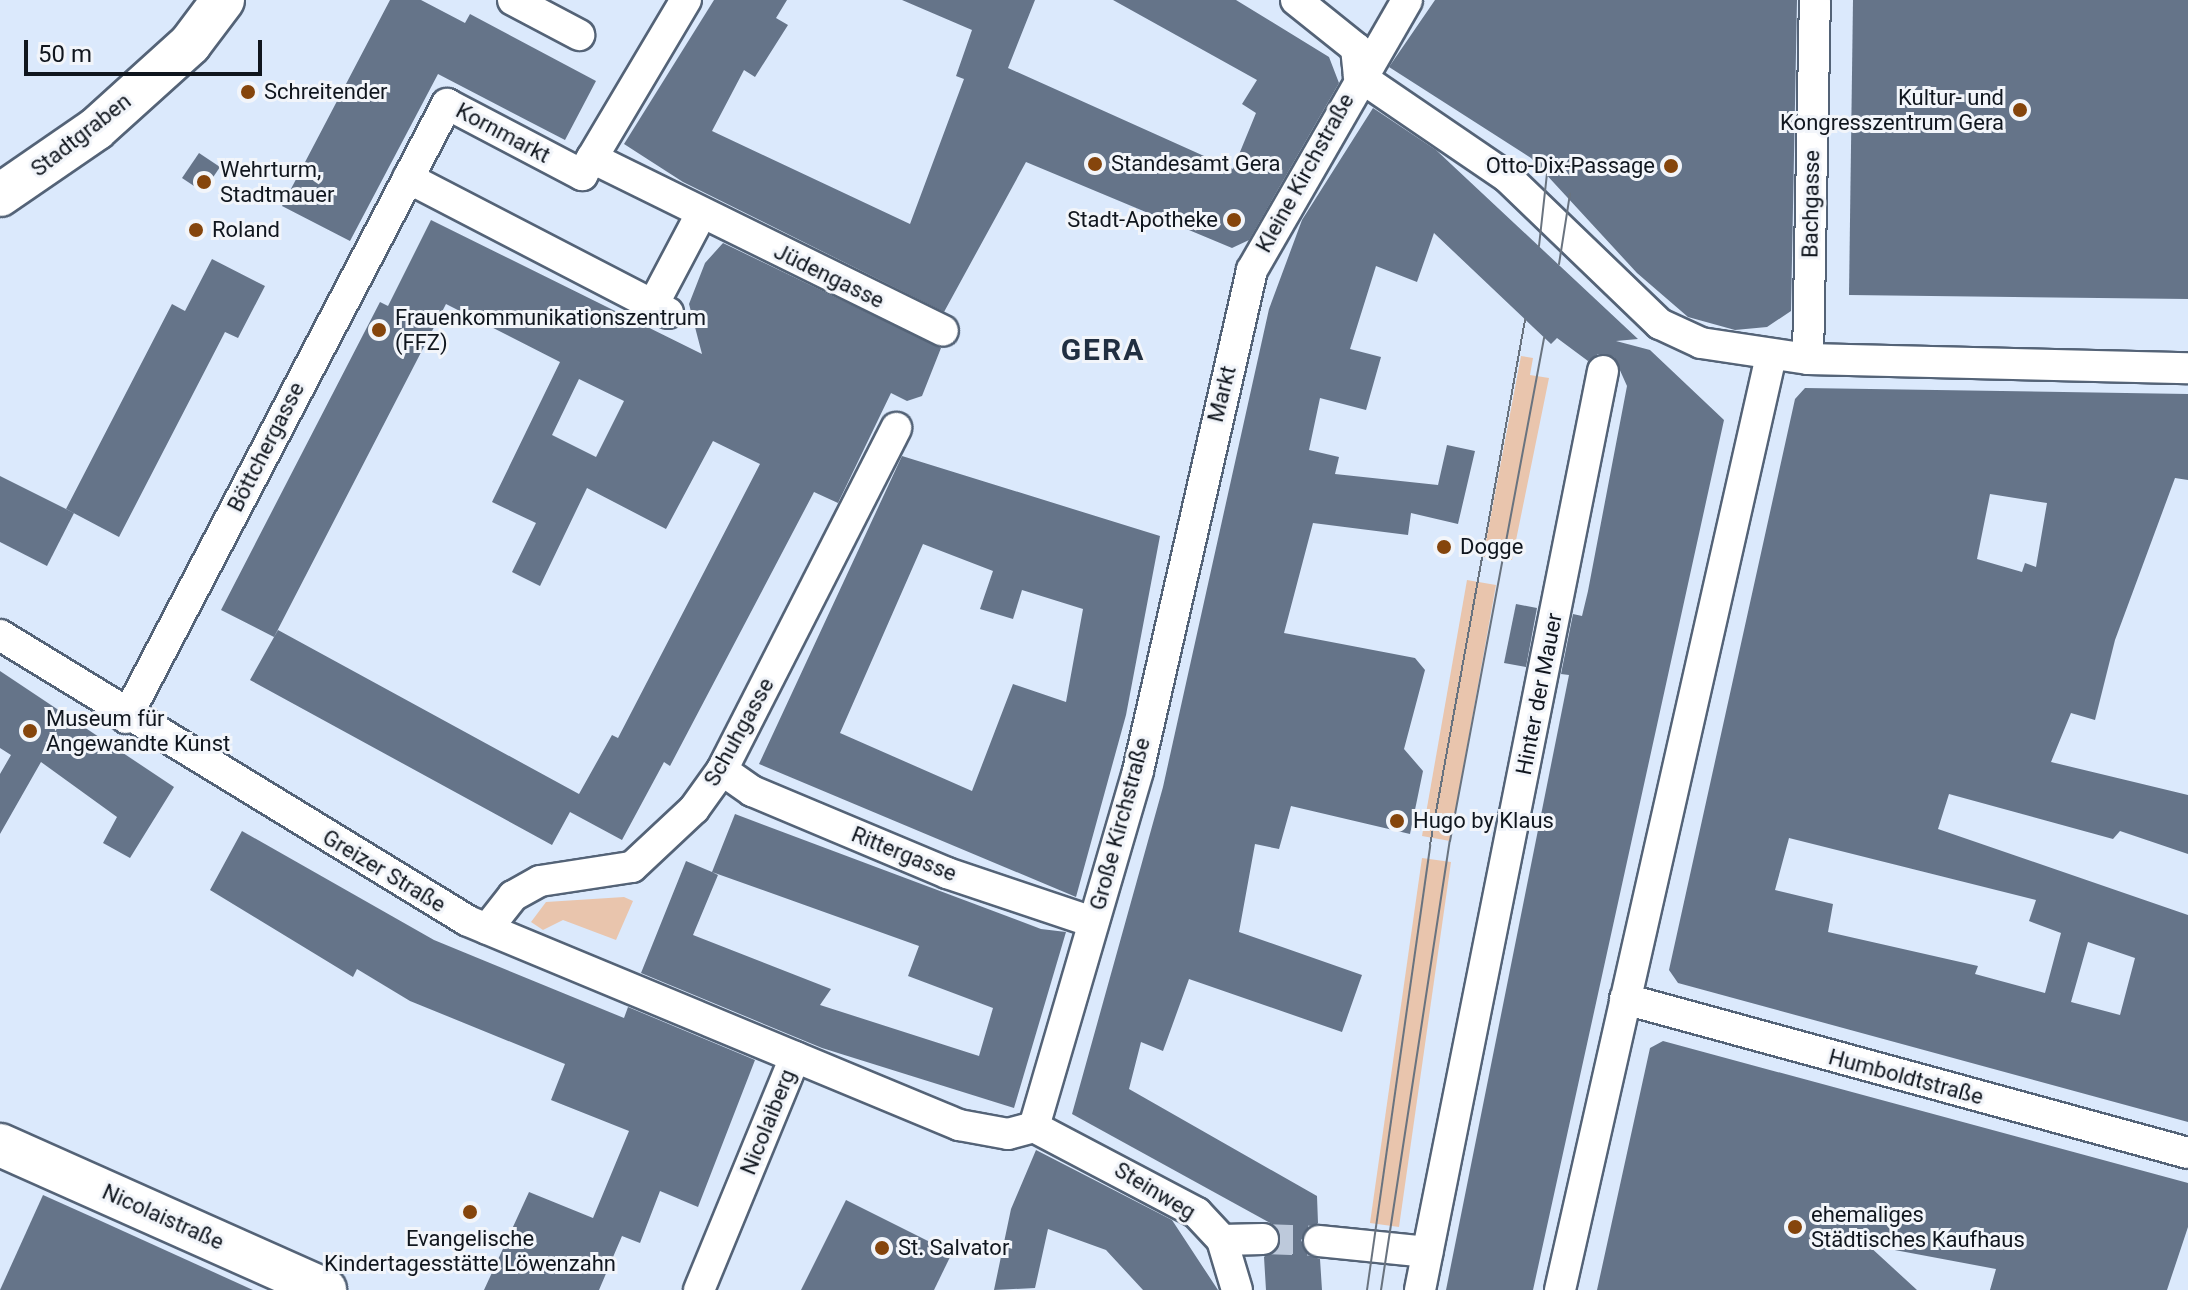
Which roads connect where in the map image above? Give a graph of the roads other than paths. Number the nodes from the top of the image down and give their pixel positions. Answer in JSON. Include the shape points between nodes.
{"nodes":[{"id":1,"x":223,"y":0,"type":"edge"},
{"id":2,"x":513,"y":0,"type":"edge"},
{"id":3,"x":686,"y":0,"type":"edge"},
{"id":4,"x":1815,"y":0,"type":"edge"},
{"id":5,"x":1302,"y":2,"type":"edge"},
{"id":6,"x":1399,"y":12,"type":"edge"},
{"id":7,"x":579,"y":35,"type":"dead end"},
{"id":8,"x":1359,"y":76,"type":"junction"},
{"id":9,"x":592,"y":158,"type":"junction"},
{"id":10,"x":408,"y":178,"type":"junction"},
{"id":11,"x":0,"y":195,"type":"edge"},
{"id":12,"x":708,"y":218,"type":"junction"},
{"id":13,"x":1252,"y":270,"type":"joint"},
{"id":14,"x":943,"y":331,"type":"dead end"},
{"id":15,"x":1771,"y":356,"type":"junction"},
{"id":16,"x":1808,"y":359,"type":"junction"},
{"id":17,"x":2188,"y":368,"type":"edge"},
{"id":18,"x":1603,"y":371,"type":"dead end"},
{"id":19,"x":896,"y":428,"type":"dead end"},
{"id":20,"x":1192,"y":518,"type":"joint"},
{"id":21,"x":0,"y":635,"type":"edge"},
{"id":22,"x":126,"y":718,"type":"junction"},
{"id":23,"x":722,"y":770,"type":"junction"},
{"id":24,"x":1093,"y":922,"type":"junction"},
{"id":25,"x":487,"y":929,"type":"junction"},
{"id":26,"x":1625,"y":999,"type":"junction"},
{"id":27,"x":782,"y":1052,"type":"junction"},
{"id":28,"x":1034,"y":1127,"type":"junction"},
{"id":29,"x":0,"y":1145,"type":"edge"},
{"id":30,"x":2188,"y":1153,"type":"edge"},
{"id":31,"x":1263,"y":1239,"type":"tunnel mouth"},
{"id":32,"x":1222,"y":1240,"type":"junction"},
{"id":33,"x":1319,"y":1241,"type":"tunnel mouth"},
{"id":34,"x":1427,"y":1252,"type":"junction"},
{"id":35,"x":325,"y":1290,"type":"edge"},
{"id":36,"x":699,"y":1290,"type":"edge"},
{"id":37,"x":1237,"y":1290,"type":"edge"},
{"id":38,"x":1420,"y":1290,"type":"edge"},
{"id":39,"x":1560,"y":1290,"type":"edge"}],
"edges":[{"from":1,"to":11,"type":"main road","name":"Stadtgraben","via":[[190,44],[96,129]]},
{"from":2,"to":7,"type":"street"},
{"from":3,"to":9,"type":"street"},
{"from":4,"to":16,"type":"street","name":"Bachgasse"},
{"from":5,"to":8,"type":"street","via":[[1356,48]]},
{"from":6,"to":8,"type":"street","name":"Kleine Kirchstraße"},
{"from":8,"to":13,"type":"street","name":"Kleine Kirchstraße"},
{"from":8,"to":15,"type":"street","via":[[1507,177],[1660,324],[1701,343]]},
{"from":9,"to":10,"type":"street","name":"Kornmarkt","via":[[582,175],[447,104]]},
{"from":9,"to":12,"type":"street"},
{"from":10,"to":12,"type":"street","via":[[661,309]]},
{"from":10,"to":22,"type":"street","name":"Böttchergasse"},
{"from":12,"to":14,"type":"street","name":"Jüdengasse"},
{"from":13,"to":20,"type":"street","name":"Markt"},
{"from":15,"to":16,"type":"street"},
{"from":15,"to":26,"type":"street"},
{"from":16,"to":17,"type":"street"},
{"from":18,"to":34,"type":"street","name":"Hinter der Mauer"},
{"from":19,"to":23,"type":"street","name":"Schuhgasse"},
{"from":20,"to":24,"type":"street","name":"Große Kirchstraße","via":[[1138,771]]},
{"from":21,"to":22,"type":"street","name":"Greizer Straße"},
{"from":22,"to":25,"type":"street","name":"Greizer Straße"},
{"from":23,"to":24,"type":"street","name":"Rittergasse","via":[[752,791],[947,873]]},
{"from":23,"to":25,"type":"street","name":"Schuhgasse","via":[[632,867],[540,881],[513,896]]},
{"from":24,"to":28,"type":"street","name":"Große Kirchstraße"},
{"from":25,"to":27,"type":"street","name":"Greizer Straße"},
{"from":26,"to":30,"type":"street","name":"Humboldtstraße"},
{"from":26,"to":39,"type":"street"},
{"from":27,"to":28,"type":"street","name":"Nicolaiberg","via":[[959,1125],[1008,1134]]},
{"from":27,"to":36,"type":"street","name":"Nicolaiberg"},
{"from":28,"to":32,"type":"street","name":"Steinweg","via":[[1197,1213]]},
{"from":29,"to":35,"type":"main road","name":"Nicolaistraße"},
{"from":31,"to":32,"type":"street"},
{"from":32,"to":37,"type":"street","name":"Steinweg"},
{"from":33,"to":34,"type":"street"},
{"from":34,"to":38,"type":"street","name":"Hinter der Mauer"}]}
